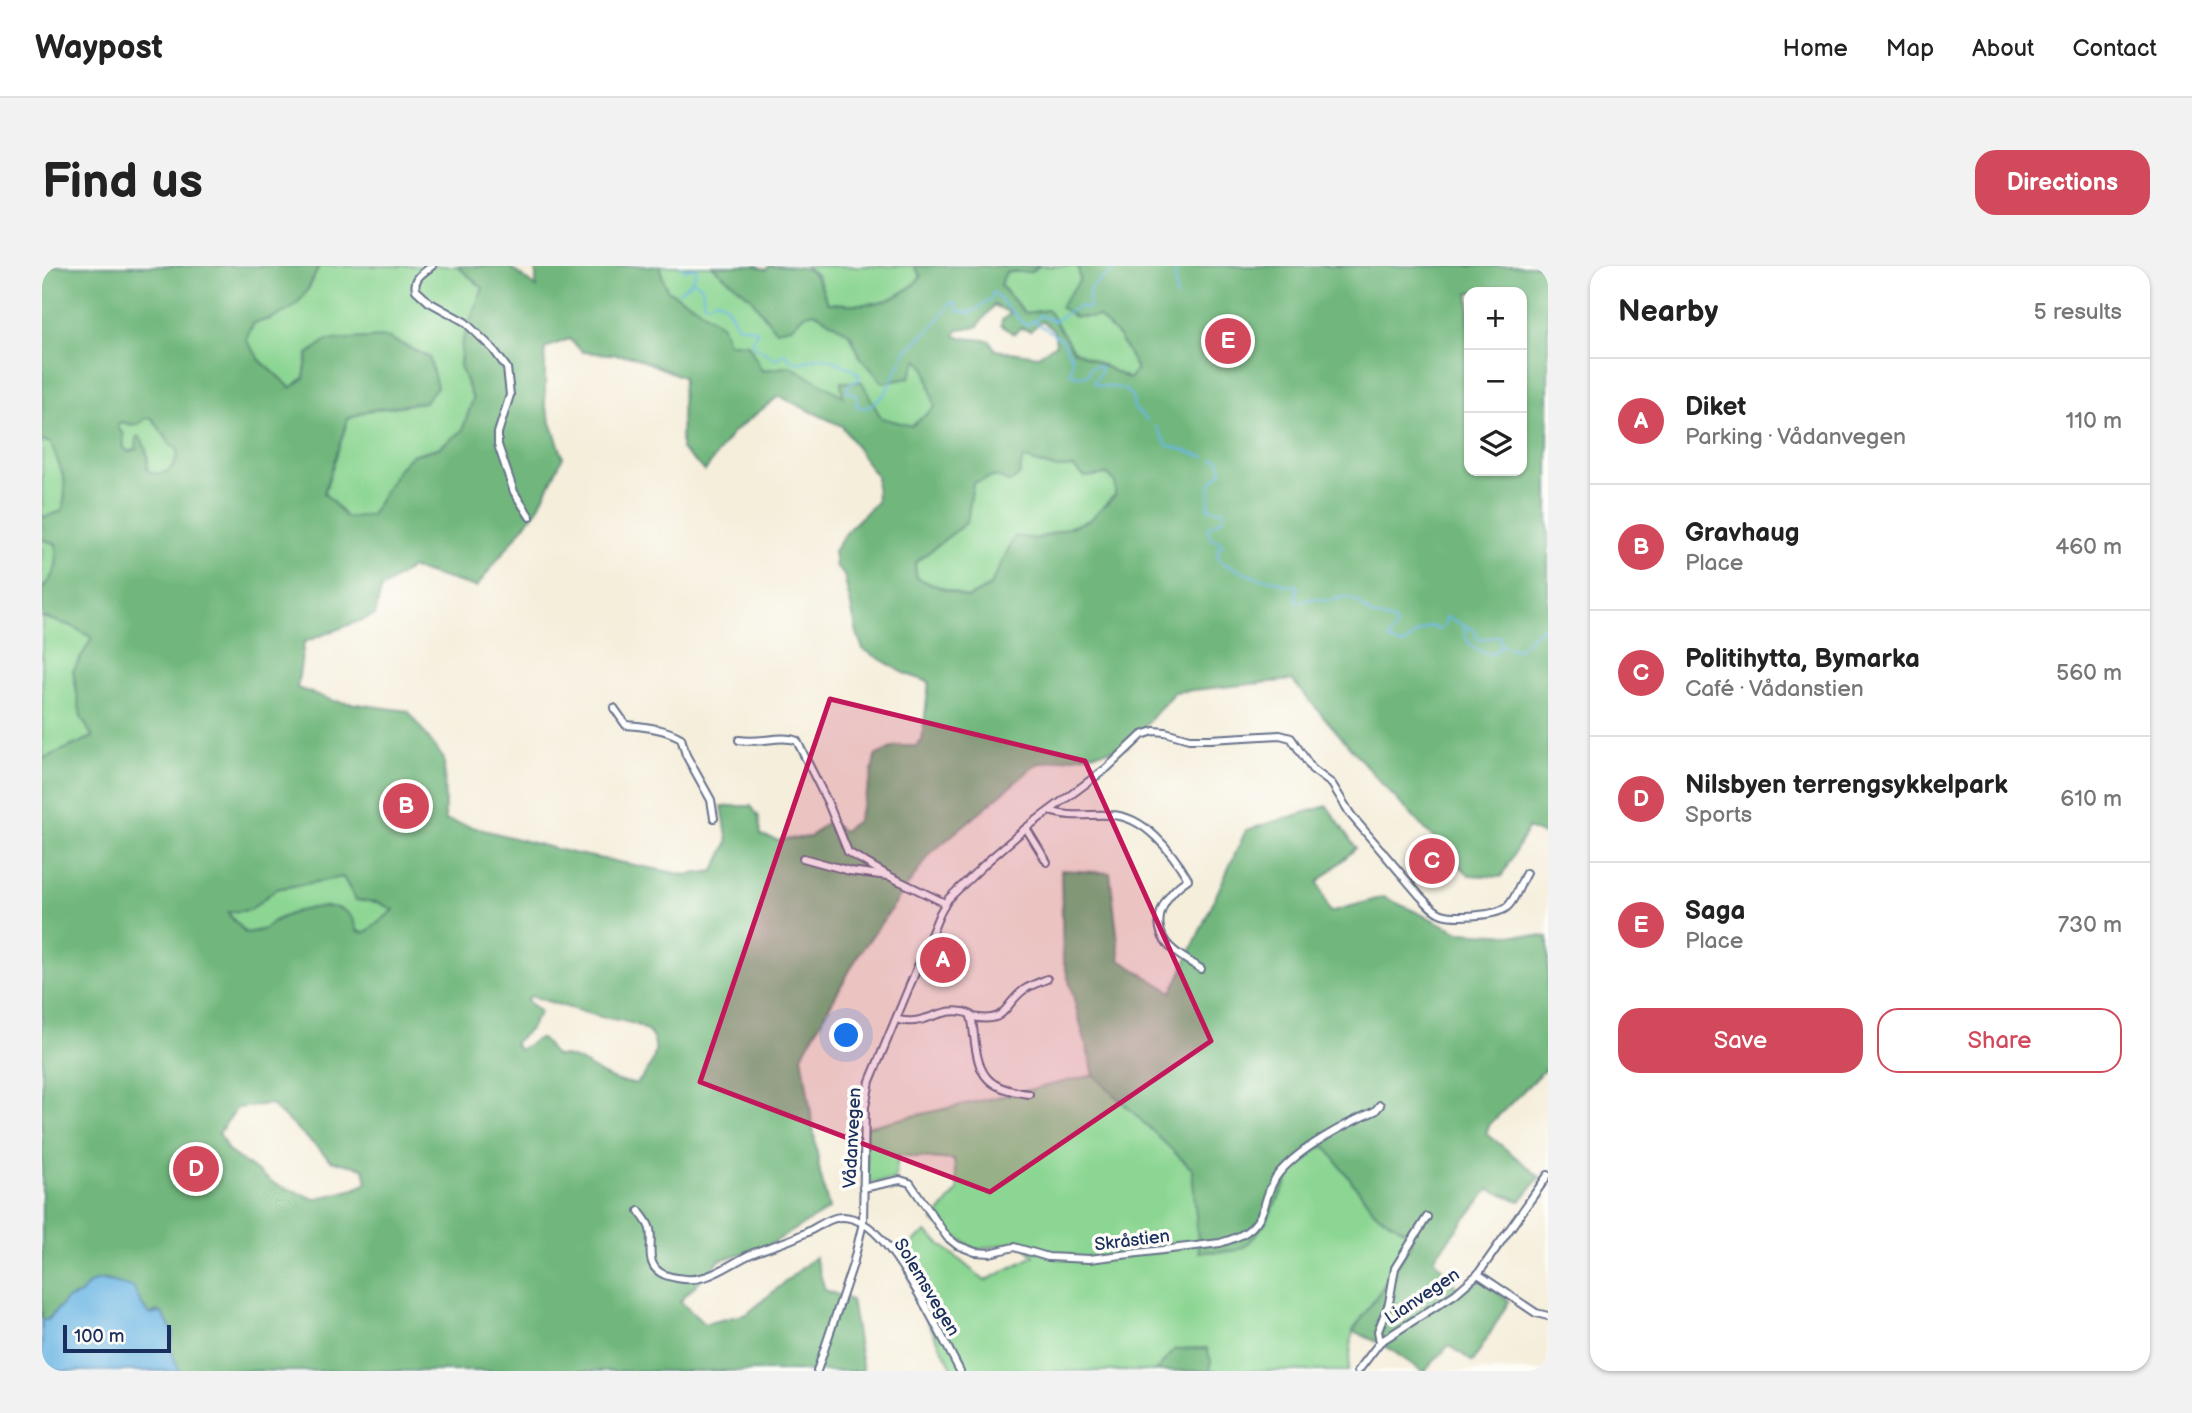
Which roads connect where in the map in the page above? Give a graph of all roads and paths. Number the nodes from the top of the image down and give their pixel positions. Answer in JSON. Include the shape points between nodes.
{"nodes":[{"id":1,"x":432,"y":266,"type":"edge"},
{"id":2,"x":530,"y":517,"type":"dead end"},
{"id":3,"x":614,"y":708,"type":"dead end"},
{"id":4,"x":739,"y":740,"type":"dead end"},
{"id":5,"x":1050,"y":811,"type":"junction"},
{"id":6,"x":714,"y":818,"type":"dead end"},
{"id":7,"x":1026,"y":828,"type":"junction"},
{"id":8,"x":803,"y":858,"type":"dead end"},
{"id":9,"x":1047,"y":862,"type":"dead end"},
{"id":10,"x":1526,"y":873,"type":"dead end"},
{"id":11,"x":890,"y":876,"type":"junction"},
{"id":12,"x":946,"y":902,"type":"junction"},
{"id":13,"x":1201,"y":970,"type":"dead end"},
{"id":14,"x":1047,"y":979,"type":"dead end"},
{"id":15,"x":972,"y":1017,"type":"junction"},
{"id":16,"x":896,"y":1018,"type":"junction"},
{"id":17,"x":1029,"y":1094,"type":"dead end"},
{"id":18,"x":1380,"y":1105,"type":"dead end"},
{"id":19,"x":1548,"y":1175,"type":"edge"},
{"id":20,"x":863,"y":1188,"type":"junction"},
{"id":21,"x":639,"y":1211,"type":"dead end"},
{"id":22,"x":1427,"y":1217,"type":"dead end"},
{"id":23,"x":863,"y":1223,"type":"junction"},
{"id":24,"x":1478,"y":1273,"type":"junction"},
{"id":25,"x":1548,"y":1316,"type":"edge"},
{"id":26,"x":1380,"y":1342,"type":"junction"},
{"id":27,"x":817,"y":1371,"type":"edge"},
{"id":28,"x":960,"y":1371,"type":"edge"},
{"id":29,"x":1358,"y":1371,"type":"edge"}],
"edges":[{"from":1,"to":2,"type":"street","via":[[418,277],[416,290],[466,322],[507,368],[510,395],[498,445],[512,488]]},
{"from":3,"to":6,"type":"street","via":[[626,725],[681,738],[711,800]]},
{"from":4,"to":11,"type":"street","via":[[791,738],[799,742],[845,849]]},
{"from":5,"to":7,"type":"street","name":"Vådanvegen"},
{"from":5,"to":10,"type":"street","name":"Vådanvegen","via":[[1142,735],[1164,732],[1189,739],[1280,735],[1291,738],[1312,769],[1332,784],[1351,815],[1433,909],[1444,915],[1471,916],[1504,910]]},
{"from":5,"to":13,"type":"street","via":[[1121,816],[1135,821],[1162,844],[1188,879],[1171,890],[1165,901],[1162,933],[1173,949]]},
{"from":7,"to":9,"type":"street"},
{"from":7,"to":12,"type":"street","name":"Vådanvegen"},
{"from":8,"to":11,"type":"street"},
{"from":11,"to":12,"type":"street"},
{"from":12,"to":16,"type":"street","name":"Vådanvegen"},
{"from":14,"to":15,"type":"street","via":[[1026,989],[999,1016]]},
{"from":15,"to":16,"type":"street","via":[[953,1010],[915,1022]]},
{"from":15,"to":17,"type":"street","via":[[984,1074],[1002,1090]]},
{"from":16,"to":20,"type":"street","name":"Vådanvegen","via":[[866,1093]]},
{"from":18,"to":20,"type":"street","name":"Skråstien","via":[[1288,1164],[1273,1181],[1257,1223],[1239,1238],[1220,1243],[1089,1259],[1048,1257],[1014,1247],[975,1252],[947,1237],[910,1183],[900,1180]]},
{"from":19,"to":24,"type":"street","name":"Lianvegen"},
{"from":20,"to":23,"type":"street","name":"Vådanvegen"},
{"from":21,"to":23,"type":"street","via":[[649,1226],[655,1268],[664,1275],[691,1280],[713,1275],[831,1217]]},
{"from":22,"to":26,"type":"street","via":[[1395,1268],[1378,1331]]},
{"from":23,"to":27,"type":"street","name":"Vådanvegen"},
{"from":23,"to":28,"type":"street","name":"Solemsvegen","via":[[877,1234],[906,1274]]},
{"from":24,"to":25,"type":"street","via":[[1536,1313]]},
{"from":24,"to":26,"type":"street","name":"Lianvegen","via":[[1455,1294]]},
{"from":26,"to":29,"type":"street","name":"Lianvegen"}]}
